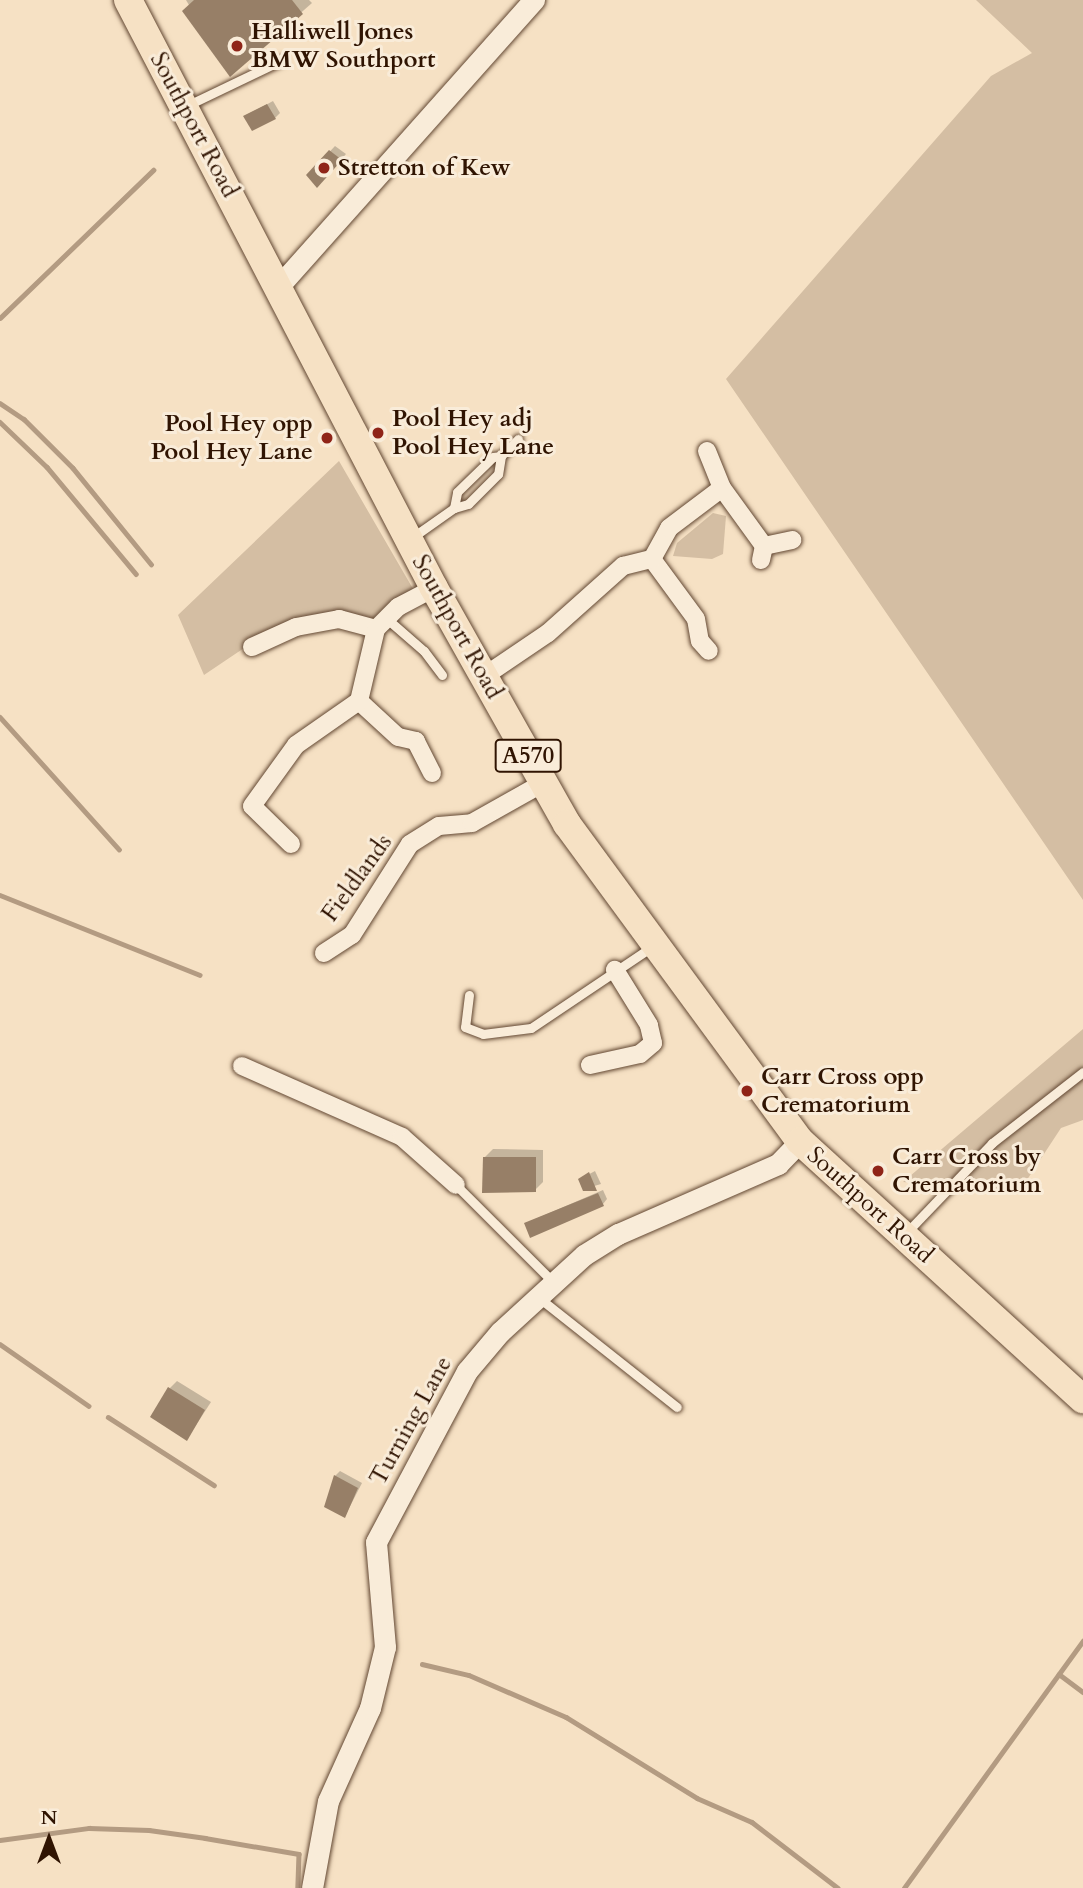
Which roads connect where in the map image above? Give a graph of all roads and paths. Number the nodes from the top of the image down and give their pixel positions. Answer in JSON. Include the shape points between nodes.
{"nodes":[{"id":1,"x":128,"y":0,"type":"edge"},
{"id":2,"x":534,"y":0,"type":"edge"},
{"id":3,"x":282,"y":61,"type":"dead end"},
{"id":4,"x":184,"y":106,"type":"junction"},
{"id":5,"x":278,"y":287,"type":"junction"},
{"id":6,"x":518,"y":439,"type":"dead end"},
{"id":7,"x":707,"y":451,"type":"dead end"},
{"id":8,"x":501,"y":456,"type":"junction"},
{"id":9,"x":722,"y":488,"type":"junction"},
{"id":10,"x":454,"y":508,"type":"junction"},
{"id":11,"x":409,"y":540,"type":"junction"},
{"id":12,"x":792,"y":540,"type":"dead end"},
{"id":13,"x":652,"y":559,"type":"junction"},
{"id":14,"x":434,"y":588,"type":"junction"},
{"id":15,"x":381,"y":624,"type":"junction"},
{"id":16,"x":252,"y":647,"type":"dead end"},
{"id":17,"x":709,"y":652,"type":"dead end"},
{"id":18,"x":442,"y":675,"type":"dead end"},
{"id":19,"x":484,"y":677,"type":"junction"},
{"id":20,"x":359,"y":701,"type":"junction"},
{"id":21,"x":432,"y":773,"type":"dead end"},
{"id":22,"x":543,"y":783,"type":"junction"},
{"id":23,"x":291,"y":844,"type":"dead end"},
{"id":24,"x":654,"y":945,"type":"junction"},
{"id":25,"x":324,"y":953,"type":"dead end"},
{"id":26,"x":615,"y":970,"type":"junction"},
{"id":27,"x":469,"y":995,"type":"dead end"},
{"id":28,"x":590,"y":1065,"type":"dead end"},
{"id":29,"x":242,"y":1066,"type":"dead end"},
{"id":30,"x":1083,"y":1072,"type":"edge"},
{"id":31,"x":800,"y":1141,"type":"junction"},
{"id":32,"x":456,"y":1185,"type":"joint"},
{"id":33,"x":904,"y":1236,"type":"junction"},
{"id":34,"x":545,"y":1289,"type":"junction"},
{"id":35,"x":1083,"y":1399,"type":"edge"},
{"id":36,"x":677,"y":1406,"type":"dead end"},
{"id":37,"x":312,"y":1888,"type":"edge"}],
"edges":[{"from":1,"to":4,"type":"highway","name":"Southport Road","number":"A570"},
{"from":2,"to":5,"type":"street"},
{"from":3,"to":4,"type":"lane"},
{"from":4,"to":5,"type":"highway","name":"Southport Road","number":"A570"},
{"from":5,"to":11,"type":"highway","name":"Southport Road","number":"A570"},
{"from":6,"to":8,"type":"lane"},
{"from":7,"to":9,"type":"street"},
{"from":8,"to":10,"type":"lane","via":[[493,457],[457,492]]},
{"from":8,"to":10,"type":"lane","via":[[498,474],[468,505]]},
{"from":9,"to":12,"type":"street","via":[[763,553]]},
{"from":9,"to":13,"type":"street","via":[[669,528]]},
{"from":10,"to":11,"type":"lane"},
{"from":11,"to":14,"type":"highway","name":"Southport Road","number":"A570"},
{"from":13,"to":17,"type":"street","via":[[696,620],[700,641]]},
{"from":13,"to":19,"type":"street","via":[[623,566],[548,633]]},
{"from":14,"to":15,"type":"street"},
{"from":14,"to":19,"type":"highway","name":"Southport Road","number":"A570"},
{"from":15,"to":16,"type":"street","via":[[340,619],[296,627]]},
{"from":15,"to":18,"type":"lane","via":[[424,651]]},
{"from":15,"to":20,"type":"street"},
{"from":19,"to":22,"type":"highway","name":"Southport Road","number":"A570"},
{"from":20,"to":21,"type":"street","via":[[398,737],[416,741]]},
{"from":20,"to":23,"type":"street","via":[[296,745],[252,806]]},
{"from":22,"to":24,"type":"highway","name":"Southport Road","number":"A570"},
{"from":22,"to":25,"type":"street","name":"Fieldlands","via":[[472,823],[439,826],[410,844],[352,935]]},
{"from":24,"to":26,"type":"lane"},
{"from":24,"to":31,"type":"highway","name":"Southport Road","number":"A570"},
{"from":26,"to":27,"type":"lane","via":[[531,1028],[483,1034],[465,1027]]},
{"from":26,"to":28,"type":"street","via":[[649,1025],[653,1043],[613,1070]]},
{"from":29,"to":32,"type":"street","via":[[402,1137]]},
{"from":30,"to":33,"type":"lane","via":[[992,1143]]},
{"from":31,"to":33,"type":"highway","name":"Southport Road","number":"A570"},
{"from":31,"to":34,"type":"street","name":"Turning Lane","via":[[778,1164],[618,1234]]},
{"from":32,"to":34,"type":"lane"},
{"from":33,"to":35,"type":"highway","name":"Southport Road","number":"A570"},
{"from":34,"to":36,"type":"lane"},
{"from":34,"to":37,"type":"street","name":"Turning Lane","via":[[467,1371],[376,1542],[385,1647],[370,1708],[328,1801]]}]}
